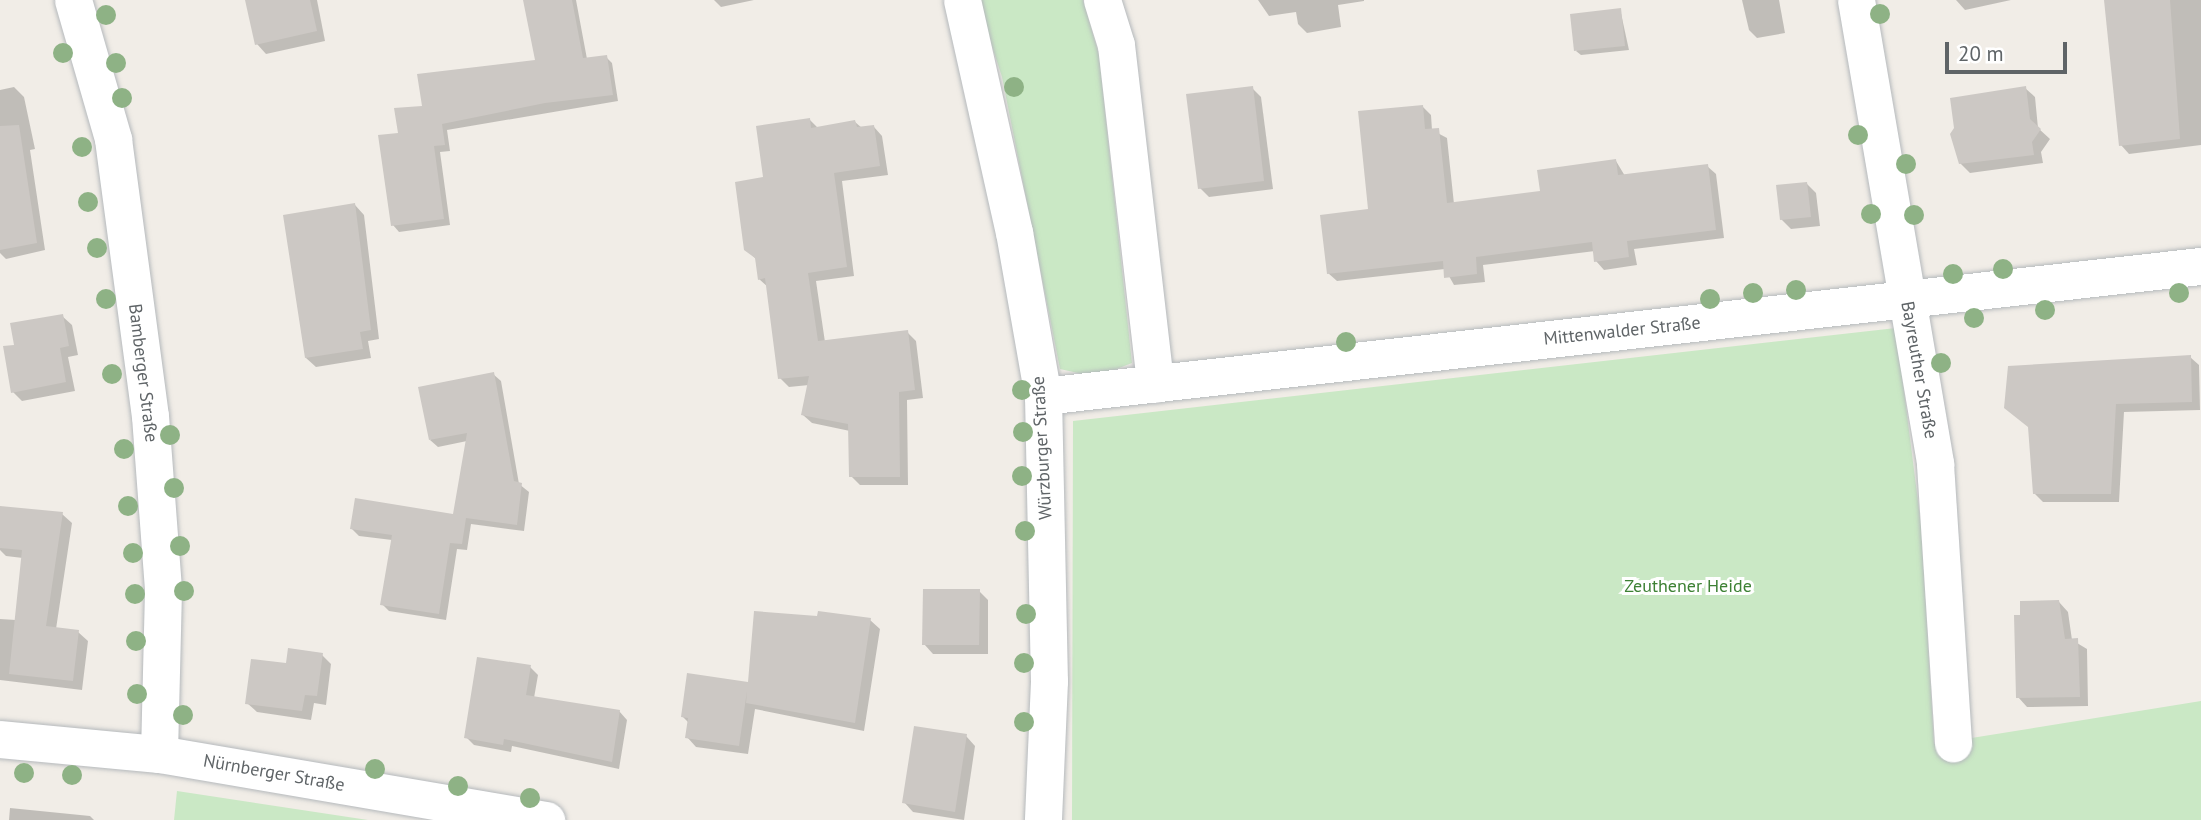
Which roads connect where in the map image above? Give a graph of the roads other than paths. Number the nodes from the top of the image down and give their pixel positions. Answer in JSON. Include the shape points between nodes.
{"nodes":[{"id":1,"x":73,"y":0,"type":"edge"},
{"id":2,"x":962,"y":0,"type":"edge"},
{"id":3,"x":1102,"y":0,"type":"edge"},
{"id":4,"x":1856,"y":0,"type":"edge"},
{"id":5,"x":2201,"y":266,"type":"edge"},
{"id":6,"x":1907,"y":300,"type":"junction"},
{"id":7,"x":1156,"y":384,"type":"junction"},
{"id":8,"x":1043,"y":396,"type":"junction"},
{"id":9,"x":0,"y":739,"type":"edge"},
{"id":10,"x":1953,"y":743,"type":"dead end"},
{"id":11,"x":159,"y":754,"type":"junction"},
{"id":12,"x":546,"y":820,"type":"edge"},
{"id":13,"x":1044,"y":820,"type":"edge"}],
"edges":[{"from":1,"to":11,"type":"street","name":"Bamberger Straße","via":[[113,139],[150,416],[163,590]]},
{"from":2,"to":8,"type":"street","name":"Würzburger Straße","via":[[1014,232]]},
{"from":3,"to":7,"type":"street","via":[[1118,59]]},
{"from":4,"to":6,"type":"street","name":"Bayreuther Straße"},
{"from":5,"to":6,"type":"street","name":"Mittenwalder Straße"},
{"from":6,"to":7,"type":"street","name":"Mittenwalder Straße"},
{"from":6,"to":10,"type":"street","name":"Bayreuther Straße","via":[[1935,464]]},
{"from":7,"to":8,"type":"street","name":"Mittenwalder Straße"},
{"from":8,"to":13,"type":"street","name":"Würzburger Straße","via":[[1049,681]]},
{"from":9,"to":11,"type":"street","name":"Nürnberger Straße"},
{"from":11,"to":12,"type":"street","name":"Nürnberger Straße"}]}
